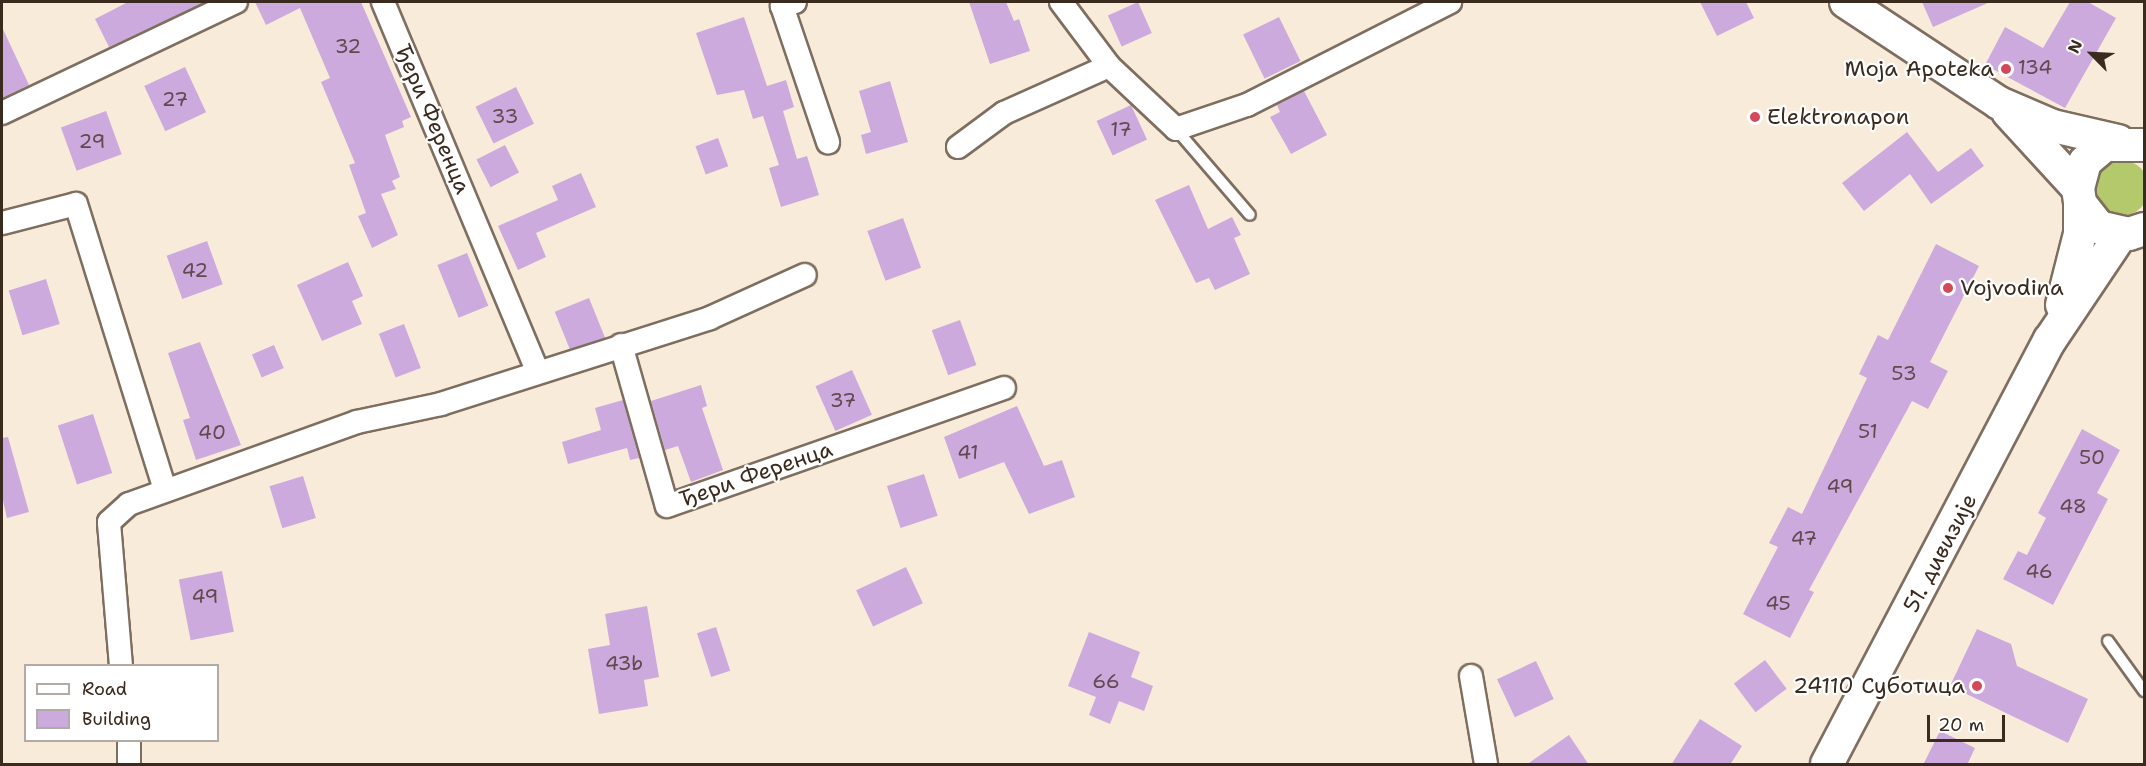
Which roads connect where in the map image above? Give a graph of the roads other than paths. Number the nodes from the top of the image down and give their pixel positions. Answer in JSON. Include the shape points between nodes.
{"nodes":[{"id":1,"x":236,"y":2,"type":"edge"},
{"id":2,"x":383,"y":2,"type":"edge"},
{"id":3,"x":795,"y":2,"type":"edge"},
{"id":4,"x":1061,"y":2,"type":"edge"},
{"id":5,"x":1450,"y":2,"type":"edge"},
{"id":6,"x":1846,"y":2,"type":"edge"},
{"id":7,"x":1109,"y":66,"type":"junction"},
{"id":8,"x":1999,"y":102,"type":"junction"},
{"id":9,"x":2,"y":113,"type":"edge"},
{"id":10,"x":1176,"y":129,"type":"junction"},
{"id":11,"x":2133,"y":136,"type":"edge"},
{"id":12,"x":828,"y":142,"type":"dead end"},
{"id":13,"x":958,"y":147,"type":"dead end"},
{"id":14,"x":2079,"y":196,"type":"junction"},
{"id":15,"x":1250,"y":215,"type":"dead end"},
{"id":16,"x":2,"y":223,"type":"edge"},
{"id":17,"x":2135,"y":234,"type":"edge"},
{"id":18,"x":805,"y":275,"type":"dead end"},
{"id":19,"x":2050,"y":340,"type":"junction"},
{"id":20,"x":621,"y":345,"type":"junction"},
{"id":21,"x":537,"y":370,"type":"junction"},
{"id":22,"x":1004,"y":388,"type":"dead end"},
{"id":23,"x":165,"y":490,"type":"junction"},
{"id":24,"x":2108,"y":641,"type":"dead end"},
{"id":25,"x":121,"y":664,"type":"edge"},
{"id":26,"x":1471,"y":676,"type":"dead end"},
{"id":27,"x":2145,"y":691,"type":"edge"},
{"id":28,"x":129,"y":742,"type":"edge"},
{"id":29,"x":129,"y":765,"type":"edge"},
{"id":30,"x":1486,"y":765,"type":"edge"},
{"id":31,"x":1827,"y":765,"type":"edge"}],
"edges":[{"from":1,"to":9,"type":"street"},
{"from":2,"to":21,"type":"street","name":"Ђери Ференца"},
{"from":3,"to":12,"type":"street","via":[[782,6]]},
{"from":4,"to":7,"type":"street"},
{"from":5,"to":10,"type":"street","via":[[1247,105]]},
{"from":6,"to":8,"type":"street"},
{"from":7,"to":10,"type":"street"},
{"from":7,"to":13,"type":"street","via":[[1004,113]]},
{"from":8,"to":11,"type":"street","via":[[2053,126]]},
{"from":8,"to":14,"type":"street"},
{"from":10,"to":15,"type":"lane"},
{"from":11,"to":14,"type":"street","via":[[2094,152]]},
{"from":14,"to":17,"type":"street","via":[[2099,227]]},
{"from":14,"to":19,"type":"street","name":"51. дивизије","via":[[2080,234]]},
{"from":16,"to":23,"type":"street","via":[[76,204]]},
{"from":17,"to":19,"type":"street","name":"51. дивизије"},
{"from":18,"to":20,"type":"street","via":[[710,318]]},
{"from":19,"to":31,"type":"street","name":"51. дивизије"},
{"from":20,"to":21,"type":"street"},
{"from":20,"to":22,"type":"street","name":"Ђери Ференца","via":[[667,506]]},
{"from":21,"to":23,"type":"street","via":[[441,404],[357,422]]},
{"from":23,"to":25,"type":"street","via":[[129,504],[109,522]]},
{"from":24,"to":27,"type":"lane"},
{"from":26,"to":30,"type":"street"},
{"from":28,"to":29,"type":"street"}]}
